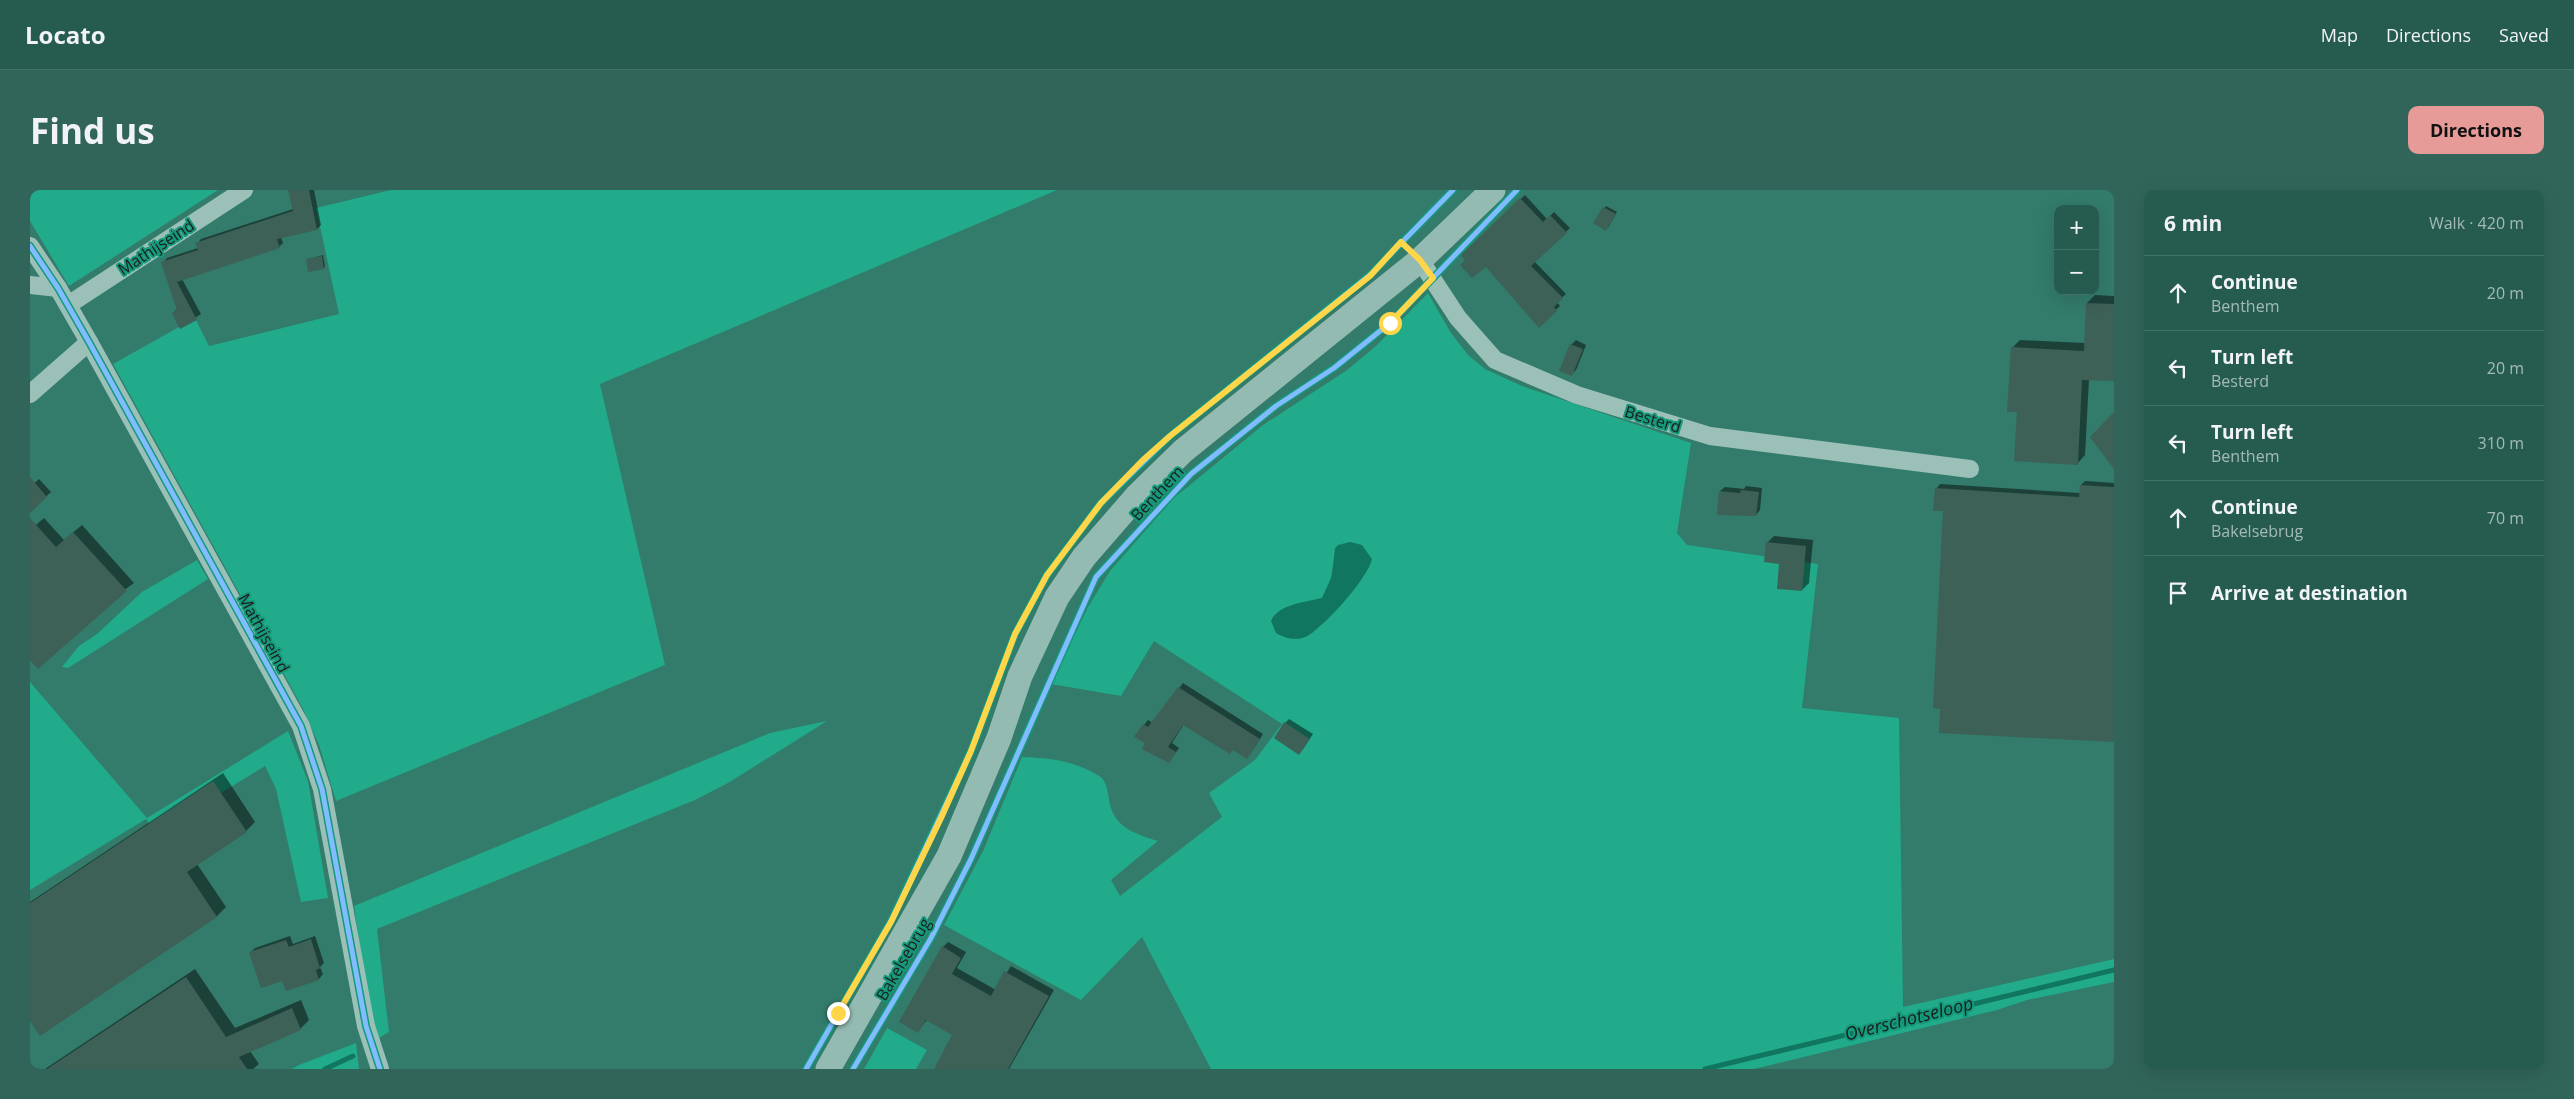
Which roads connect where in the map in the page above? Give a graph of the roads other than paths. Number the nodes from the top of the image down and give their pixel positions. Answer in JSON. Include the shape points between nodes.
{"nodes":[{"id":1,"x":244,"y":190,"type":"edge"},
{"id":2,"x":1493,"y":190,"type":"edge"},
{"id":3,"x":30,"y":246,"type":"edge"},
{"id":4,"x":1420,"y":260,"type":"junction"},
{"id":5,"x":30,"y":285,"type":"edge"},
{"id":6,"x":58,"y":288,"type":"junction"},
{"id":7,"x":68,"y":305,"type":"junction"},
{"id":8,"x":89,"y":342,"type":"junction"},
{"id":9,"x":30,"y":394,"type":"edge"},
{"id":10,"x":1970,"y":469,"type":"dead end"},
{"id":11,"x":949,"y":856,"type":"joint"},
{"id":12,"x":380,"y":1069,"type":"edge"},
{"id":13,"x":828,"y":1069,"type":"edge"}],
"edges":[{"from":1,"to":7,"type":"street","name":"Mathijseind"},
{"from":2,"to":4,"type":"main road","name":"Benthem"},
{"from":3,"to":6,"type":"street","name":"Mathijseind"},
{"from":4,"to":10,"type":"street","name":"Besterd","via":[[1458,318],[1494,360],[1577,395],[1710,436]]},
{"from":4,"to":11,"type":"main road","name":"Benthem","via":[[1183,451],[1137,496],[1084,557],[1057,598],[1020,676],[999,738]]},
{"from":5,"to":6,"type":"street"},
{"from":6,"to":7,"type":"street","name":"Mathijseind"},
{"from":7,"to":8,"type":"street","name":"Mathijseind"},
{"from":8,"to":9,"type":"street"},
{"from":8,"to":12,"type":"street","name":"Mathijseind","via":[[301,726],[322,789],[366,1026]]},
{"from":11,"to":13,"type":"main road","name":"Bakelsebrug"}]}
